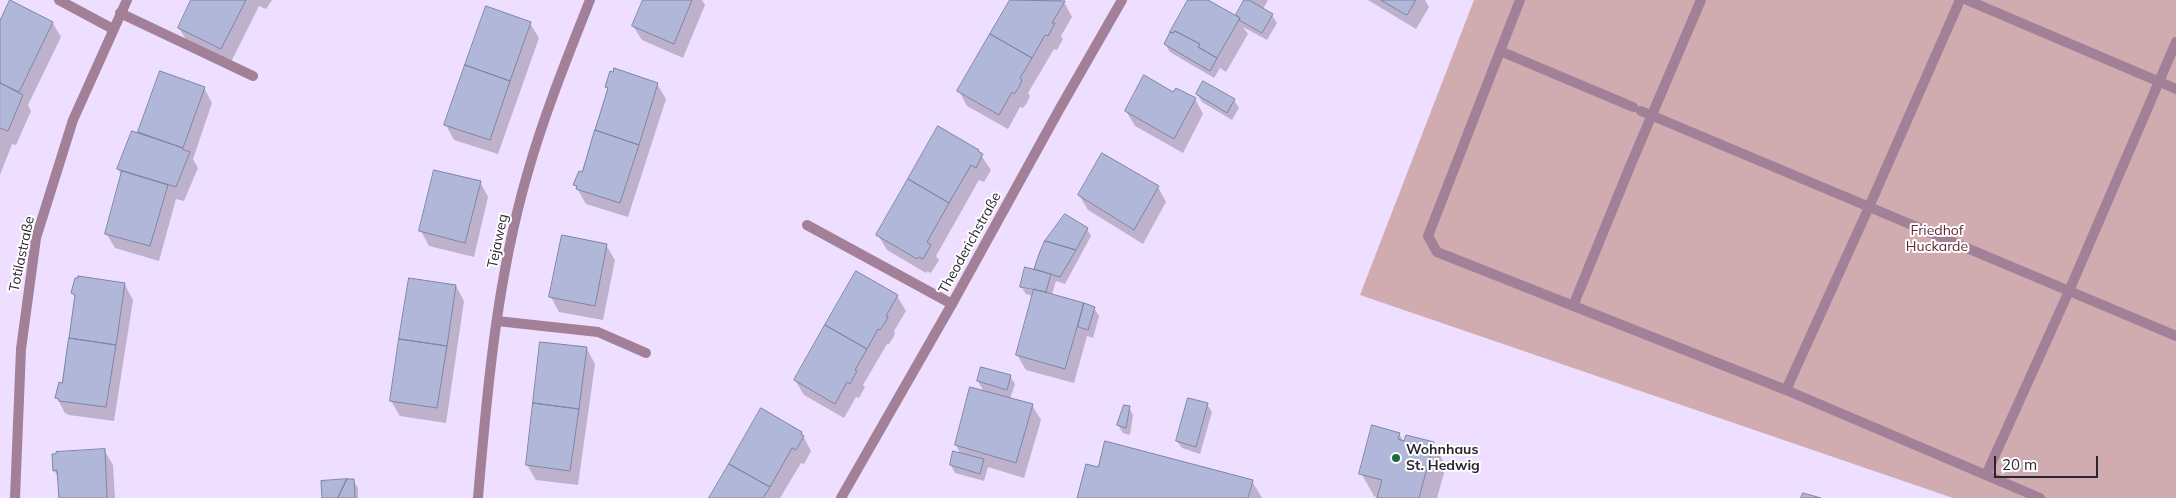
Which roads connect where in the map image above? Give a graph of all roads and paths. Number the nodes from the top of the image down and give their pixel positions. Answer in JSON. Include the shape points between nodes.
{"nodes":[{"id":1,"x":59,"y":0,"type":"edge"},
{"id":2,"x":127,"y":0,"type":"edge"},
{"id":3,"x":590,"y":0,"type":"edge"},
{"id":4,"x":1122,"y":0,"type":"edge"},
{"id":5,"x":1520,"y":0,"type":"edge"},
{"id":6,"x":1701,"y":0,"type":"edge"},
{"id":7,"x":1960,"y":0,"type":"edge"},
{"id":8,"x":1967,"y":0,"type":"edge"},
{"id":9,"x":1991,"y":4,"type":"edge"},
{"id":10,"x":120,"y":13,"type":"junction"},
{"id":11,"x":112,"y":29,"type":"junction"},
{"id":12,"x":2176,"y":42,"type":"edge"},
{"id":13,"x":1500,"y":51,"type":"junction"},
{"id":14,"x":253,"y":76,"type":"dead end"},
{"id":15,"x":2158,"y":81,"type":"junction"},
{"id":16,"x":2176,"y":89,"type":"edge"},
{"id":17,"x":1653,"y":115,"type":"junction"},
{"id":18,"x":1870,"y":207,"type":"junction"},
{"id":19,"x":807,"y":224,"type":"dead end"},
{"id":20,"x":2069,"y":290,"type":"junction"},
{"id":21,"x":952,"y":304,"type":"junction"},
{"id":22,"x":1573,"y":306,"type":"junction"},
{"id":23,"x":497,"y":321,"type":"junction"},
{"id":24,"x":2176,"y":336,"type":"edge"},
{"id":25,"x":646,"y":353,"type":"dead end"},
{"id":26,"x":1786,"y":390,"type":"junction"},
{"id":27,"x":1986,"y":475,"type":"junction"},
{"id":28,"x":15,"y":498,"type":"edge"},
{"id":29,"x":478,"y":498,"type":"edge"},
{"id":30,"x":841,"y":498,"type":"edge"},
{"id":31,"x":2040,"y":498,"type":"edge"}],
"edges":[{"from":1,"to":11,"type":"street"},
{"from":2,"to":10,"type":"street","name":"Totilastraße"},
{"from":3,"to":23,"type":"street","name":"Tejaweg","via":[[553,93],[526,177]]},
{"from":4,"to":21,"type":"street","name":"Theoderichstraße"},
{"from":5,"to":13,"type":"street"},
{"from":6,"to":17,"type":"street"},
{"from":7,"to":18,"type":"street"},
{"from":8,"to":9,"type":"street"},
{"from":9,"to":15,"type":"street"},
{"from":10,"to":11,"type":"street","name":"Totilastraße"},
{"from":10,"to":14,"type":"street"},
{"from":11,"to":28,"type":"street","name":"Totilastraße","via":[[73,120],[36,238],[21,349]]},
{"from":12,"to":15,"type":"street"},
{"from":13,"to":17,"type":"street"},
{"from":13,"to":22,"type":"street","via":[[1428,236],[1437,252]]},
{"from":15,"to":16,"type":"street"},
{"from":15,"to":20,"type":"street"},
{"from":17,"to":18,"type":"street"},
{"from":17,"to":22,"type":"street"},
{"from":18,"to":20,"type":"street"},
{"from":18,"to":26,"type":"street"},
{"from":19,"to":21,"type":"street"},
{"from":20,"to":24,"type":"street"},
{"from":20,"to":27,"type":"street"},
{"from":21,"to":30,"type":"street","name":"Theoderichstraße"},
{"from":22,"to":26,"type":"street"},
{"from":23,"to":25,"type":"street","via":[[598,332]]},
{"from":23,"to":29,"type":"street","name":"Tejaweg"},
{"from":26,"to":27,"type":"street"},
{"from":27,"to":31,"type":"street"}]}
